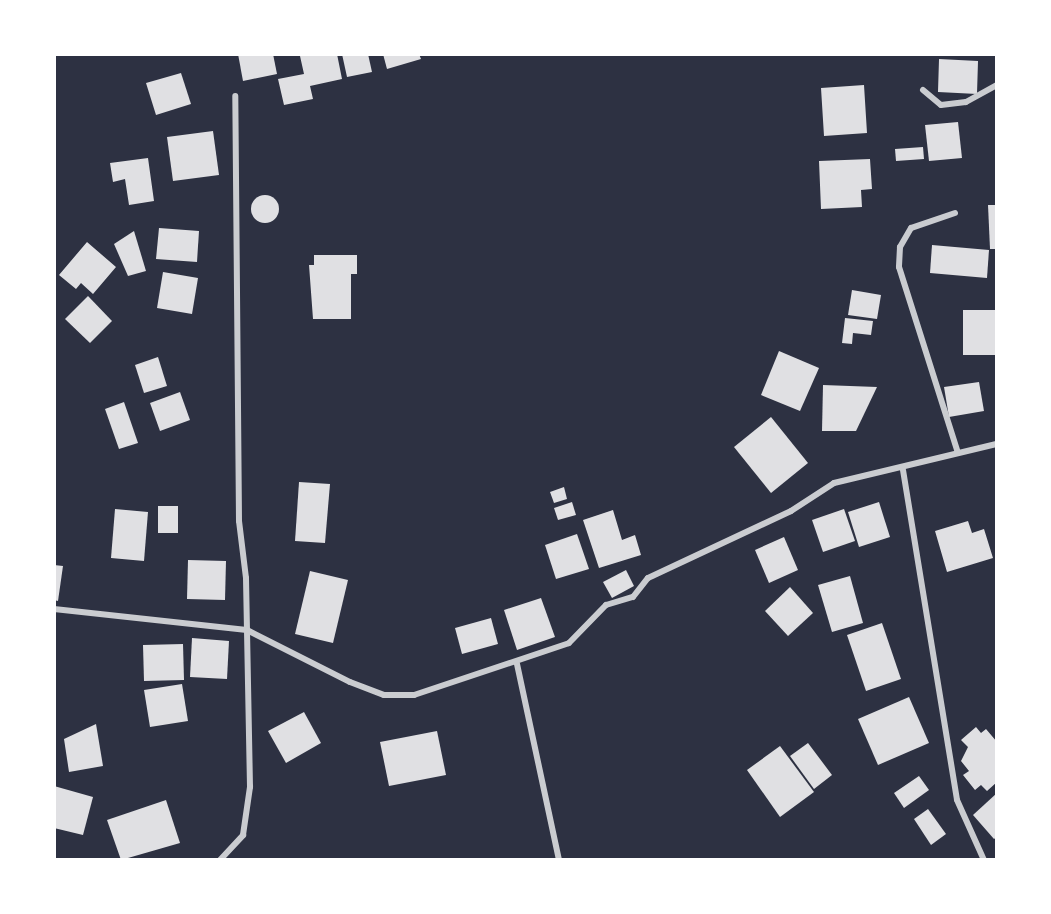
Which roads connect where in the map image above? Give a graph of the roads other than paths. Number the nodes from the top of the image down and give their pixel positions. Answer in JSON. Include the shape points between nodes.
{"nodes":[{"id":1,"x":997,"y":85,"type":"edge"},
{"id":2,"x":923,"y":90,"type":"dead end"},
{"id":3,"x":235,"y":96,"type":"dead end"},
{"id":4,"x":956,"y":213,"type":"dead end"},
{"id":5,"x":997,"y":444,"type":"edge"},
{"id":6,"x":958,"y":453,"type":"junction"},
{"id":7,"x":903,"y":470,"type":"junction"},
{"id":8,"x":54,"y":609,"type":"edge"},
{"id":9,"x":247,"y":630,"type":"junction"},
{"id":10,"x":517,"y":664,"type":"junction"},
{"id":11,"x":220,"y":860,"type":"edge"},
{"id":12,"x":559,"y":860,"type":"edge"},
{"id":13,"x":984,"y":860,"type":"edge"}],
"edges":[{"from":1,"to":2,"type":"street","via":[[966,102],[941,105]]},
{"from":3,"to":9,"type":"street","via":[[239,521]]},
{"from":4,"to":6,"type":"street","via":[[911,228],[900,247],[899,267]]},
{"from":5,"to":6,"type":"street"},
{"from":6,"to":7,"type":"street"},
{"from":7,"to":10,"type":"street","via":[[834,483],[791,511],[648,578],[633,597],[606,605],[569,643]]},
{"from":7,"to":13,"type":"street","via":[[957,800]]},
{"from":8,"to":9,"type":"street"},
{"from":9,"to":10,"type":"street","via":[[384,695],[414,695]]},
{"from":9,"to":11,"type":"street","via":[[250,787],[243,835]]},
{"from":10,"to":12,"type":"street"}]}
